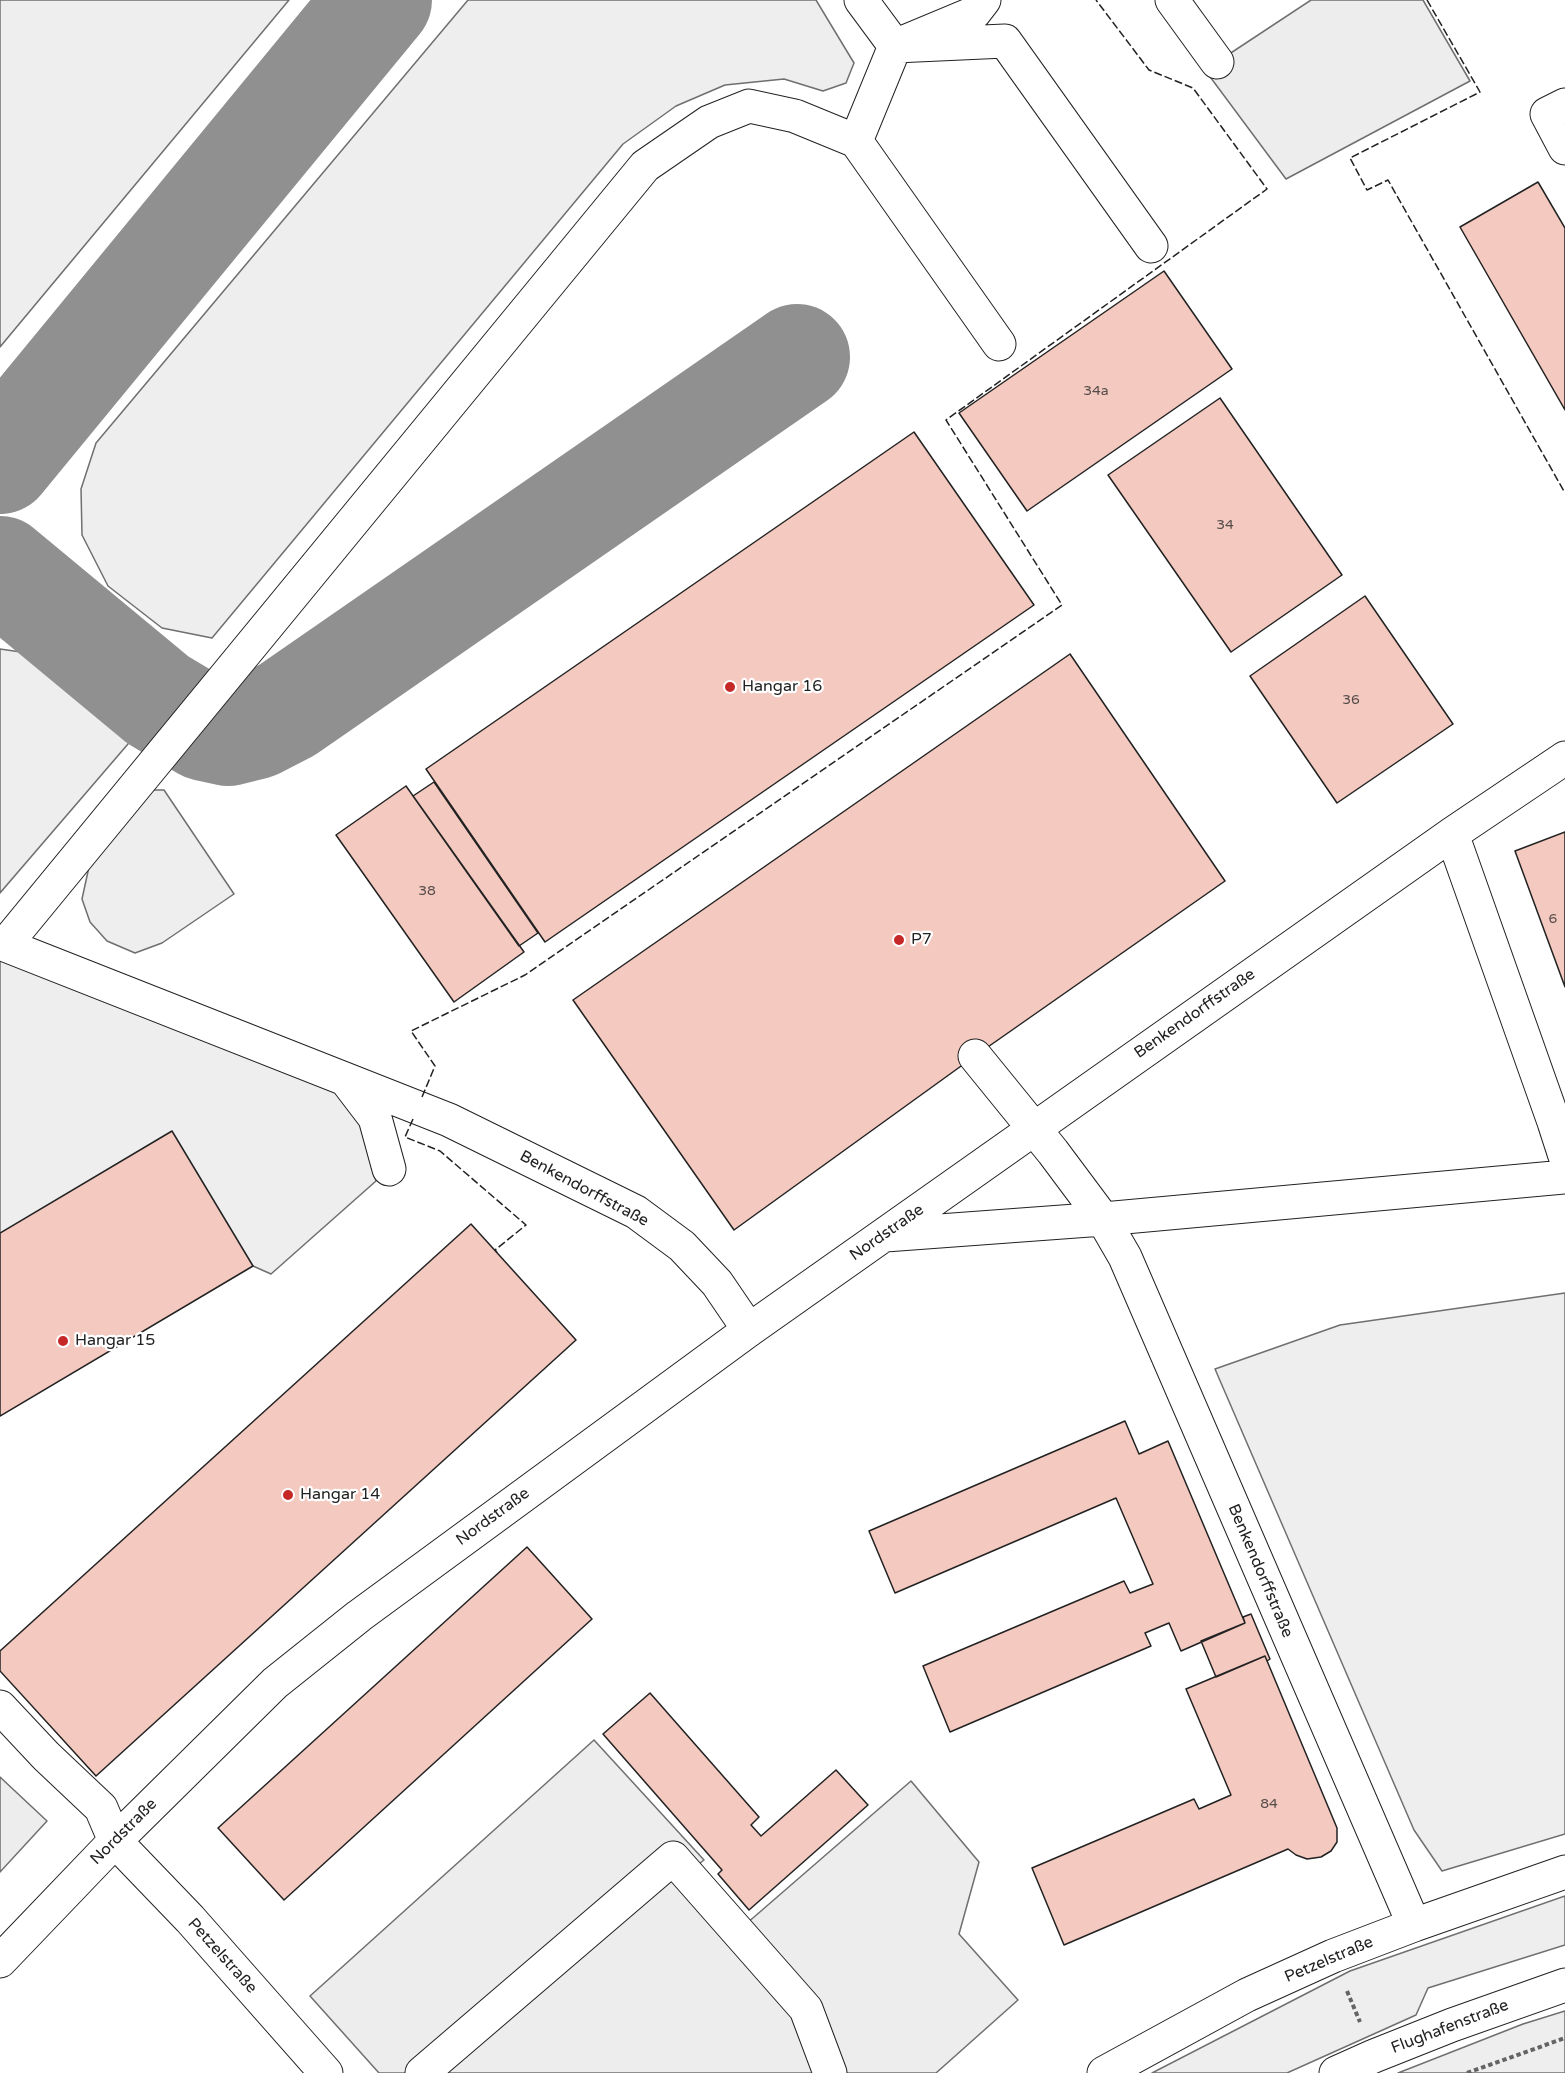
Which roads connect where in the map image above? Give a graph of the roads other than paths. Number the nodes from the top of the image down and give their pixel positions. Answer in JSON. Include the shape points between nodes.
{"nodes":[{"id":1,"x":861,"y":0,"type":"edge"},
{"id":2,"x":1011,"y":0,"type":"edge"},
{"id":3,"x":1172,"y":0,"type":"edge"},
{"id":4,"x":979,"y":6,"type":"edge"},
{"id":5,"x":895,"y":46,"type":"junction"},
{"id":6,"x":1217,"y":62,"type":"dead end"},
{"id":7,"x":1565,"y":105,"type":"edge"},
{"id":8,"x":856,"y":141,"type":"junction"},
{"id":9,"x":1565,"y":148,"type":"edge"},
{"id":10,"x":1150,"y":246,"type":"dead end"},
{"id":11,"x":999,"y":344,"type":"dead end"},
{"id":12,"x":1565,"y":758,"type":"edge"},
{"id":13,"x":1452,"y":834,"type":"junction"},
{"id":14,"x":3,"y":944,"type":"edge"},
{"id":15,"x":975,"y":1056,"type":"dead end"},
{"id":16,"x":345,"y":1079,"type":"junction"},
{"id":17,"x":1033,"y":1129,"type":"junction"},
{"id":18,"x":1565,"y":1156,"type":"edge"},
{"id":19,"x":388,"y":1169,"type":"dead end"},
{"id":20,"x":1565,"y":1177,"type":"edge"},
{"id":21,"x":1103,"y":1219,"type":"junction"},
{"id":22,"x":884,"y":1235,"type":"junction"},
{"id":23,"x":749,"y":1330,"type":"junction"},
{"id":24,"x":0,"y":1707,"type":"edge"},
{"id":25,"x":115,"y":1841,"type":"junction"},
{"id":26,"x":1565,"y":1872,"type":"edge"},
{"id":27,"x":1414,"y":1925,"type":"junction"},
{"id":28,"x":0,"y":1961,"type":"edge"},
{"id":29,"x":1565,"y":1985,"type":"edge"},
{"id":30,"x":326,"y":2073,"type":"edge"},
{"id":31,"x":422,"y":2073,"type":"edge"},
{"id":32,"x":830,"y":2073,"type":"edge"},
{"id":33,"x":1104,"y":2073,"type":"edge"},
{"id":34,"x":1336,"y":2073,"type":"edge"}],
"edges":[{"from":1,"to":5,"type":"street"},
{"from":2,"to":4,"type":"street"},
{"from":3,"to":6,"type":"street"},
{"from":4,"to":5,"type":"street"},
{"from":5,"to":8,"type":"street"},
{"from":5,"to":10,"type":"street","via":[[1005,41]]},
{"from":7,"to":9,"type":"street","via":[[1547,114]]},
{"from":8,"to":11,"type":"street"},
{"from":8,"to":14,"type":"street","via":[[795,116],[749,106],[709,122],[645,166]]},
{"from":12,"to":13,"type":"street","name":"Benkendorffstraße"},
{"from":13,"to":17,"type":"street","name":"Benkendorffstraße"},
{"from":13,"to":18,"type":"street"},
{"from":14,"to":16,"type":"street","name":"Benkendorffstraße"},
{"from":15,"to":17,"type":"street"},
{"from":16,"to":19,"type":"street","via":[[375,1118]]},
{"from":16,"to":23,"type":"street","name":"Benkendorffstraße","via":[[449,1120],[636,1212],[682,1246],[717,1283]]},
{"from":17,"to":21,"type":"street","name":"Benkendorffstraße"},
{"from":17,"to":22,"type":"street","name":"Nordstraße"},
{"from":20,"to":21,"type":"street"},
{"from":21,"to":22,"type":"street"},
{"from":21,"to":27,"type":"street","name":"Benkendorffstraße","via":[[1125,1257]]},
{"from":22,"to":23,"type":"street","name":"Nordstraße"},
{"from":23,"to":25,"type":"street","name":"Nordstraße","via":[[359,1616],[283,1677]]},
{"from":24,"to":25,"type":"street","via":[[101,1808]]},
{"from":25,"to":28,"type":"street","name":"Nordstraße"},
{"from":25,"to":30,"type":"street","name":"Petzelstraße","via":[[190,1919]]},
{"from":26,"to":27,"type":"street","name":"Petzelstraße"},
{"from":27,"to":33,"type":"street","name":"Petzelstraße","via":[[1247,1995]]},
{"from":29,"to":34,"type":"street","name":"Flughafenstraße","via":[[1452,2025]]},
{"from":31,"to":32,"type":"street","via":[[673,1858],[806,2009]]}]}
